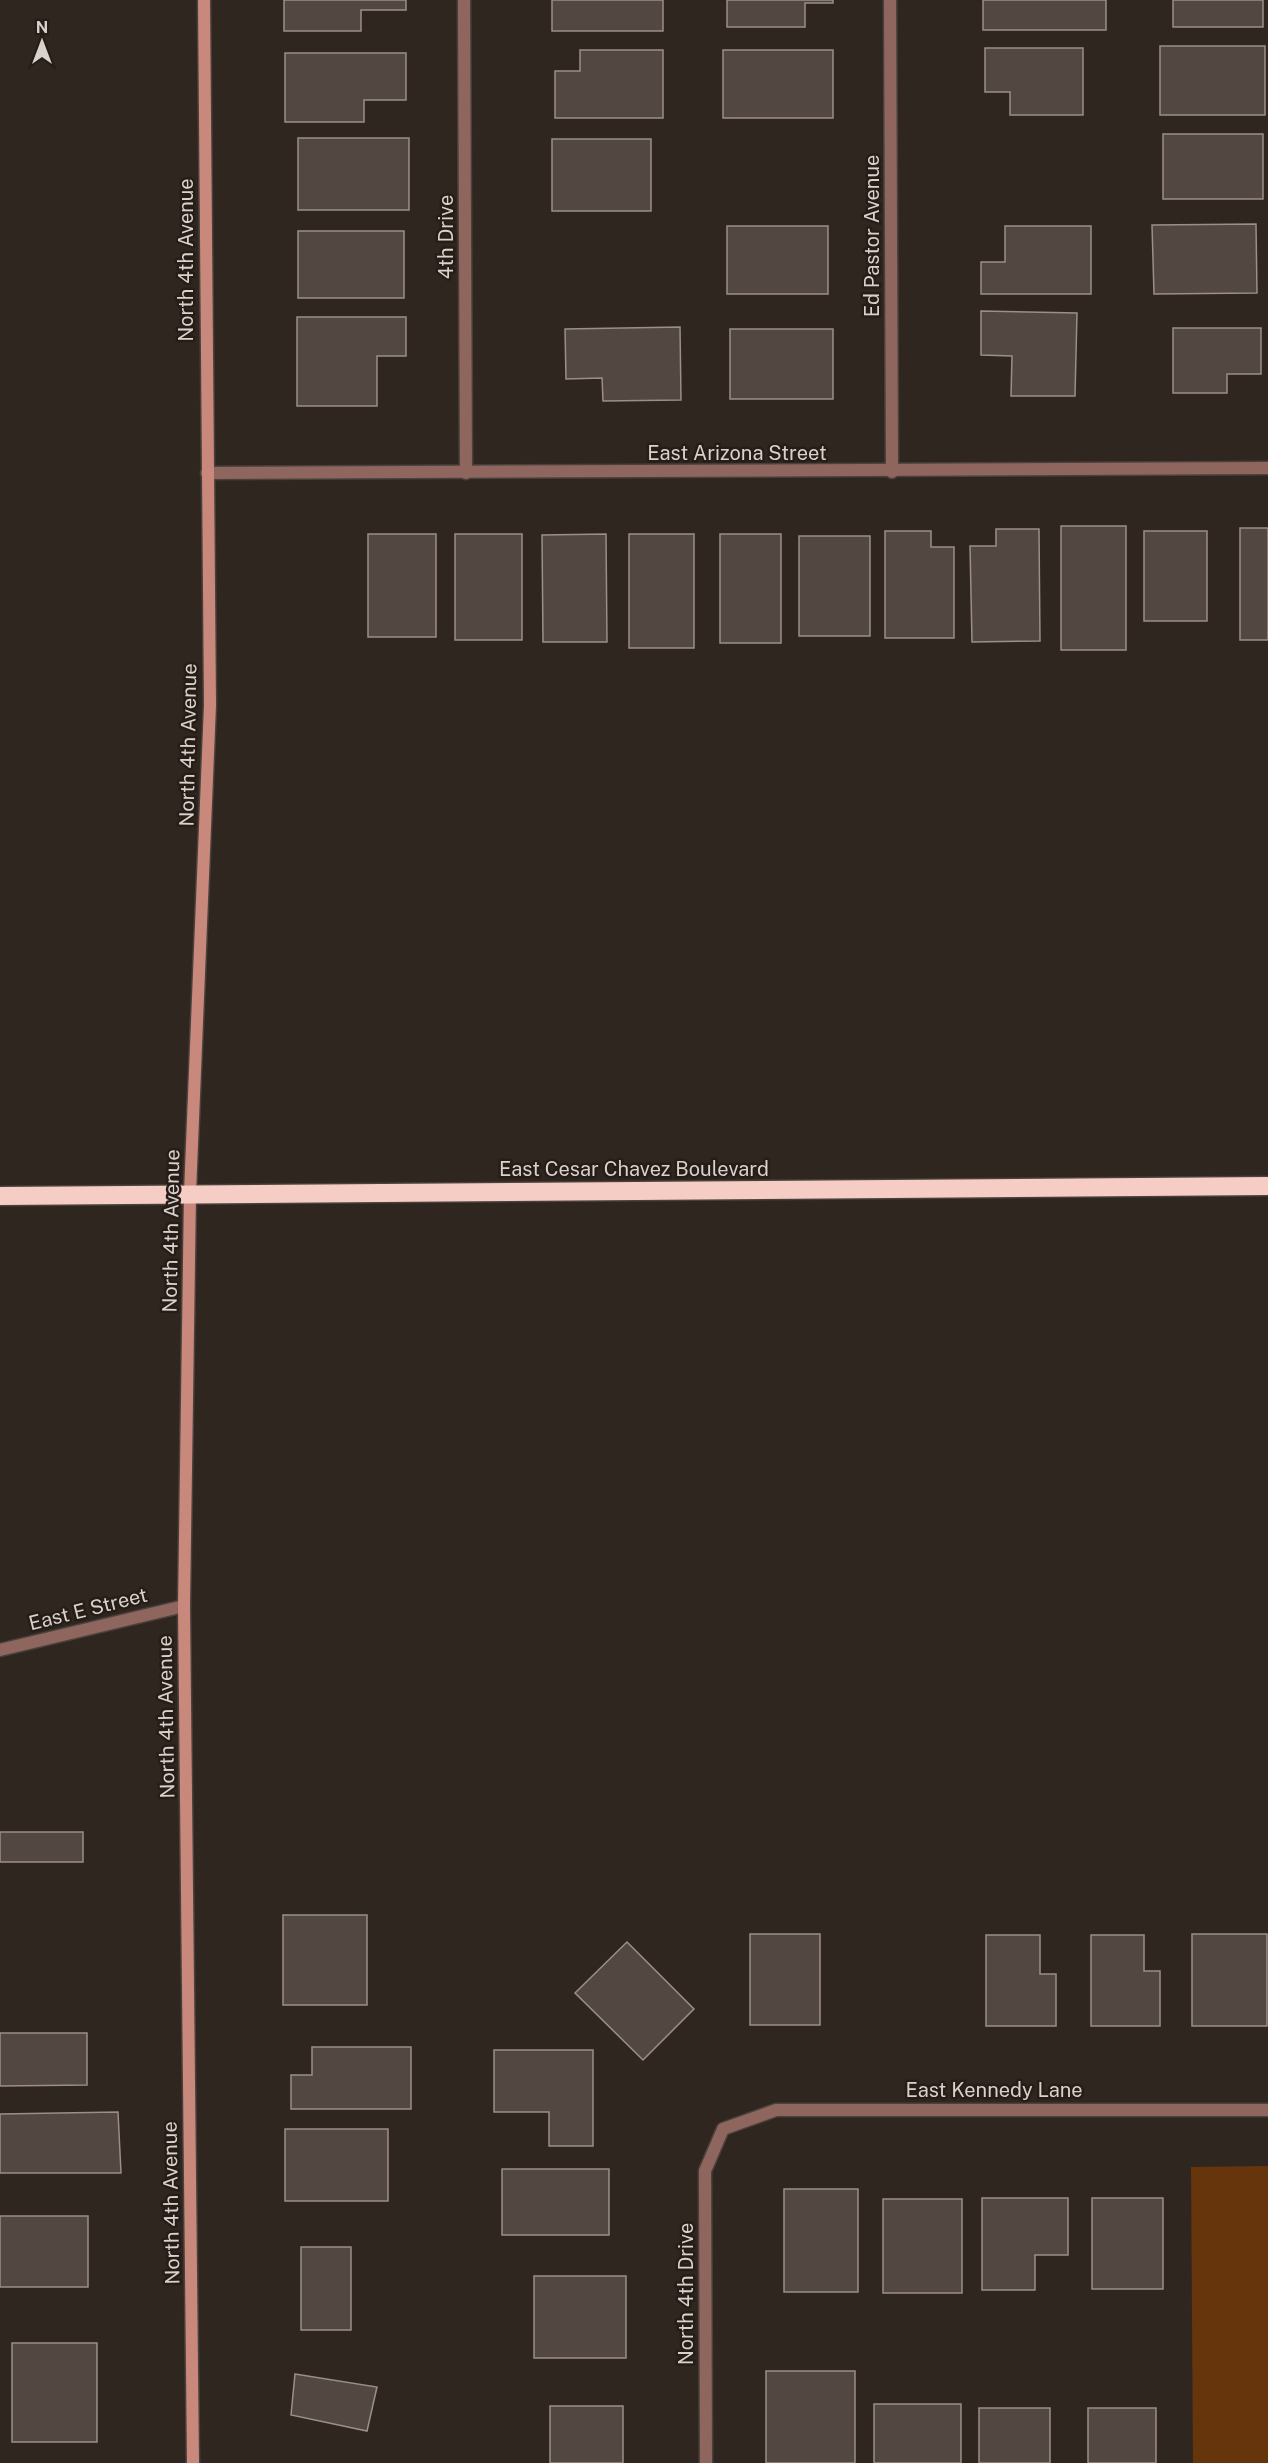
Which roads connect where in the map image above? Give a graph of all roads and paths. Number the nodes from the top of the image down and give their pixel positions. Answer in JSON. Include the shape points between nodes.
{"nodes":[{"id":1,"x":204,"y":0,"type":"edge"},
{"id":2,"x":464,"y":0,"type":"edge"},
{"id":3,"x":890,"y":0,"type":"edge"},
{"id":4,"x":1268,"y":468,"type":"edge"},
{"id":5,"x":892,"y":472,"type":"junction"},
{"id":6,"x":207,"y":473,"type":"junction"},
{"id":7,"x":466,"y":473,"type":"junction"},
{"id":8,"x":1268,"y":1186,"type":"edge"},
{"id":9,"x":190,"y":1193,"type":"junction"},
{"id":10,"x":0,"y":1196,"type":"edge"},
{"id":11,"x":184,"y":1606,"type":"junction"},
{"id":12,"x":0,"y":1650,"type":"edge"},
{"id":13,"x":1268,"y":2110,"type":"edge"},
{"id":14,"x":723,"y":2129,"type":"joint"},
{"id":15,"x":193,"y":2463,"type":"edge"},
{"id":16,"x":706,"y":2463,"type":"edge"}],
"edges":[{"from":1,"to":6,"type":"street","name":"North 4th Avenue"},
{"from":2,"to":7,"type":"street","name":"4th Drive"},
{"from":3,"to":5,"type":"street","name":"Ed Pastor Avenue"},
{"from":4,"to":5,"type":"street","name":"East Arizona Street"},
{"from":5,"to":7,"type":"street","name":"East Arizona Street"},
{"from":6,"to":7,"type":"street","name":"East Arizona Street"},
{"from":6,"to":9,"type":"street","name":"North 4th Avenue","via":[[210,705]]},
{"from":8,"to":9,"type":"highway","name":"East Cesar Chavez Boulevard"},
{"from":9,"to":10,"type":"highway","name":"East Cesar Chavez Boulevard"},
{"from":9,"to":11,"type":"street","name":"North 4th Avenue"},
{"from":11,"to":12,"type":"street","name":"East E Street"},
{"from":11,"to":15,"type":"street","name":"North 4th Avenue"},
{"from":13,"to":14,"type":"street","name":"East Kennedy Lane","via":[[776,2110]]},
{"from":14,"to":16,"type":"street","name":"North 4th Drive","via":[[705,2171]]}]}
